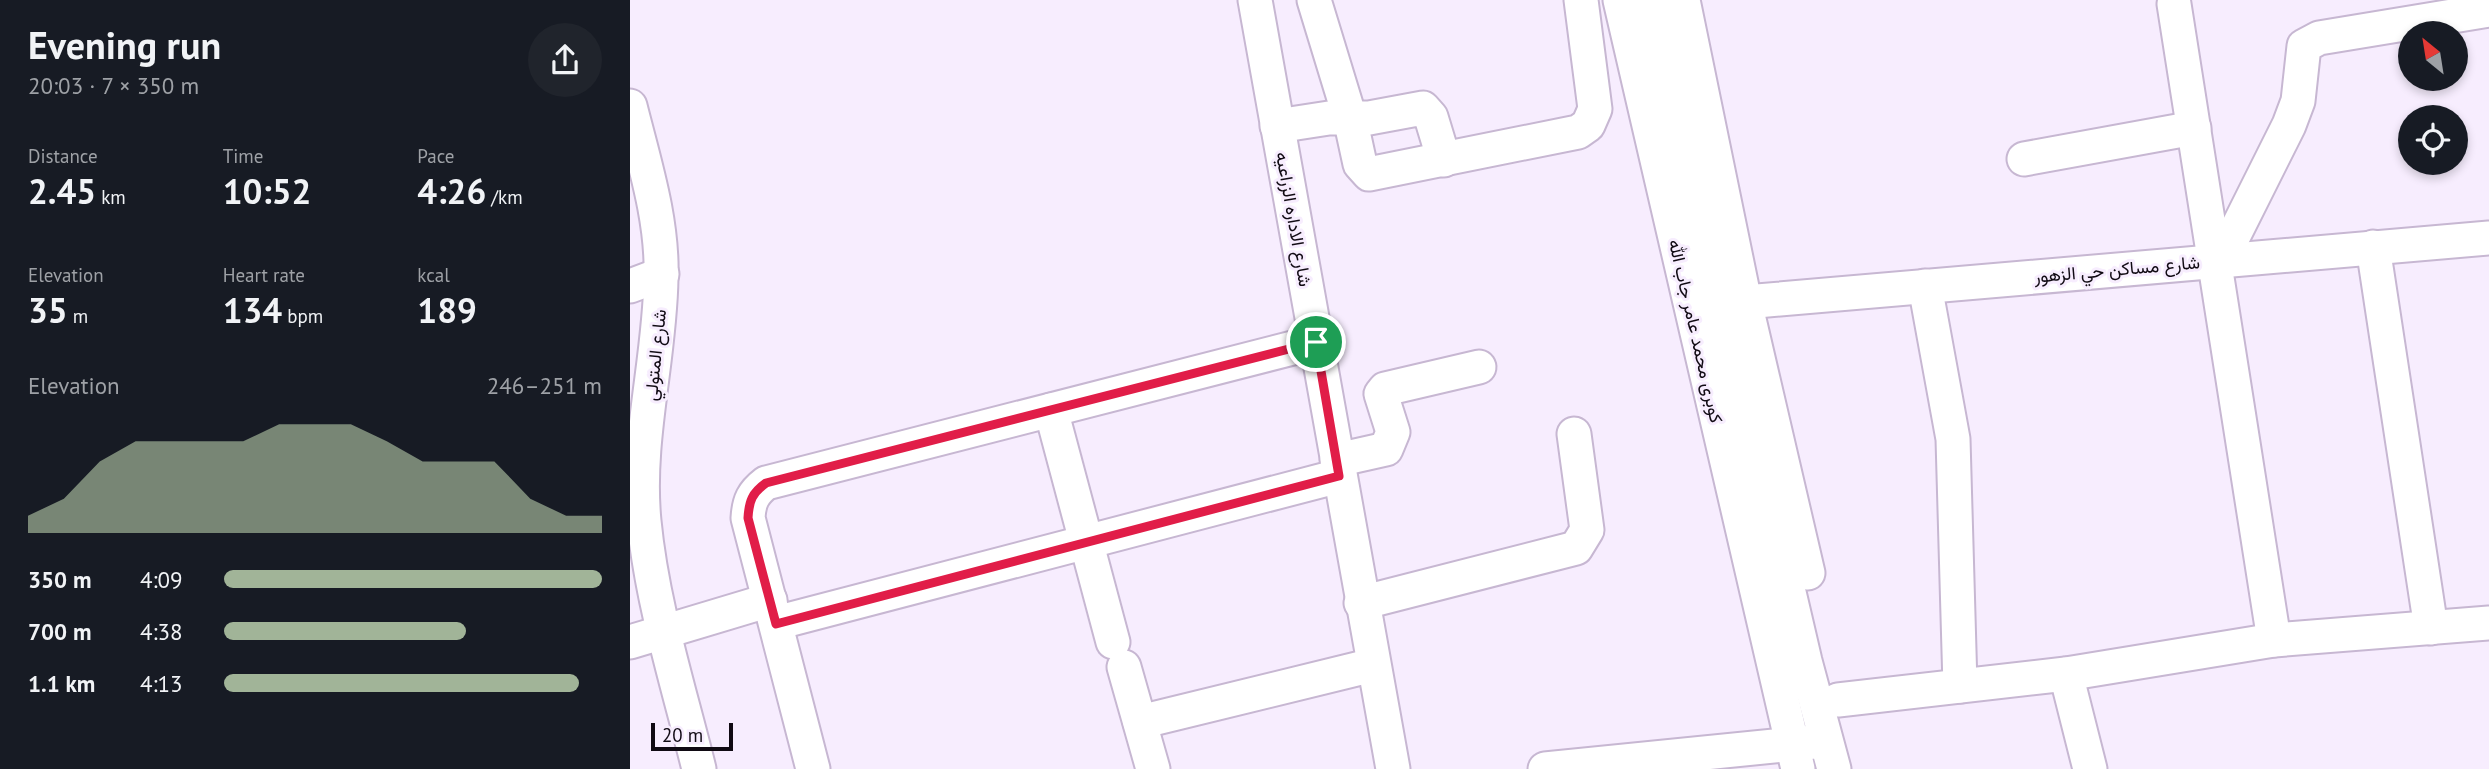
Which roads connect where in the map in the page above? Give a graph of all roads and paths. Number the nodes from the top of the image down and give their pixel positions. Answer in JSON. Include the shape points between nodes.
{"nodes":[{"id":1,"x":1255,"y":0,"type":"edge"},
{"id":2,"x":1314,"y":0,"type":"edge"},
{"id":3,"x":1580,"y":0,"type":"edge"},
{"id":4,"x":1620,"y":0,"type":"edge"},
{"id":5,"x":1651,"y":0,"type":"edge"},
{"id":6,"x":1683,"y":0,"type":"edge"},
{"id":7,"x":2174,"y":4,"type":"dead end"},
{"id":8,"x":2489,"y":10,"type":"edge"},
{"id":9,"x":630,"y":106,"type":"edge"},
{"id":10,"x":1350,"y":118,"type":"junction"},
{"id":11,"x":1277,"y":126,"type":"junction"},
{"id":12,"x":2194,"y":128,"type":"junction"},
{"id":13,"x":635,"y":152,"type":"edge"},
{"id":14,"x":2024,"y":159,"type":"dead end"},
{"id":15,"x":1444,"y":160,"type":"junction"},
{"id":16,"x":2489,"y":238,"type":"edge"},
{"id":17,"x":2373,"y":247,"type":"junction"},
{"id":18,"x":2218,"y":260,"type":"junction"},
{"id":19,"x":662,"y":274,"type":"junction"},
{"id":20,"x":630,"y":286,"type":"edge"},
{"id":21,"x":1925,"y":286,"type":"junction"},
{"id":22,"x":1745,"y":302,"type":"junction"},
{"id":23,"x":1316,"y":342,"type":"junction"},
{"id":24,"x":1479,"y":367,"type":"dead end"},
{"id":25,"x":1051,"y":410,"type":"junction"},
{"id":26,"x":1574,"y":434,"type":"dead end"},
{"id":27,"x":1338,"y":468,"type":"junction"},
{"id":28,"x":1087,"y":542,"type":"junction"},
{"id":29,"x":1361,"y":603,"type":"junction"},
{"id":30,"x":773,"y":612,"type":"junction"},
{"id":31,"x":2489,"y":624,"type":"edge"},
{"id":32,"x":2431,"y":628,"type":"junction"},
{"id":33,"x":665,"y":631,"type":"junction"},
{"id":34,"x":2274,"y":640,"type":"junction"},
{"id":35,"x":630,"y":642,"type":"edge"},
{"id":36,"x":1373,"y":666,"type":"junction"},
{"id":37,"x":2066,"y":674,"type":"junction"},
{"id":38,"x":1960,"y":686,"type":"junction"},
{"id":39,"x":1838,"y":701,"type":"junction"},
{"id":40,"x":1140,"y":722,"type":"junction"},
{"id":41,"x":1829,"y":747,"type":"edge"},
{"id":42,"x":1795,"y":756,"type":"edge"},
{"id":43,"x":1612,"y":766,"type":"edge"},
{"id":44,"x":699,"y":769,"type":"edge"},
{"id":45,"x":814,"y":769,"type":"edge"},
{"id":46,"x":1153,"y":769,"type":"edge"},
{"id":47,"x":1393,"y":769,"type":"edge"},
{"id":48,"x":1545,"y":769,"type":"edge"},
{"id":49,"x":2090,"y":769,"type":"edge"}],
"edges":[{"from":1,"to":11,"type":"street","name":"شارع الاداره الزراعيه"},
{"from":2,"to":10,"type":"street"},
{"from":3,"to":15,"type":"street","via":[[1595,109],[1587,125],[1578,132]]},
{"from":4,"to":42,"type":"street","name":"كوبرى محمد عامر جاب الله"},
{"from":5,"to":41,"type":"street","name":"كوبرى محمد عامر جاب الله"},
{"from":6,"to":22,"type":"street"},
{"from":7,"to":12,"type":"street"},
{"from":8,"to":18,"type":"street","via":[[2319,38],[2304,46],[2298,101],[2289,125]]},
{"from":9,"to":13,"type":"street","name":"شارع المتولي"},
{"from":10,"to":11,"type":"street"},
{"from":10,"to":15,"type":"street","via":[[1423,108],[1432,117]]},
{"from":10,"to":15,"type":"street","via":[[1360,164],[1369,174]]},
{"from":11,"to":23,"type":"street","name":"شارع الاداره الزراعيه"},
{"from":12,"to":14,"type":"street"},
{"from":12,"to":18,"type":"street"},
{"from":13,"to":19,"type":"street","name":"شارع المتولي","via":[[659,232]]},
{"from":16,"to":17,"type":"street","name":"شارع مساكن حي الزهور"},
{"from":17,"to":18,"type":"street","name":"شارع مساكن حي الزهور"},
{"from":17,"to":32,"type":"street"},
{"from":18,"to":21,"type":"street","name":"شارع مساكن حي الزهور"},
{"from":18,"to":34,"type":"street"},
{"from":19,"to":20,"type":"street"},
{"from":19,"to":33,"type":"street","name":"شارع المتولي","via":[[642,479],[645,531]]},
{"from":21,"to":22,"type":"street","name":"شارع مساكن حي الزهور"},
{"from":21,"to":38,"type":"street","via":[[1953,439]]},
{"from":22,"to":39,"type":"street"},
{"from":23,"to":25,"type":"street"},
{"from":23,"to":27,"type":"street","name":"شارع الاداره الزراعيه"},
{"from":24,"to":27,"type":"street","via":[[1385,389],[1381,394],[1392,432],[1386,449]]},
{"from":25,"to":28,"type":"street"},
{"from":25,"to":30,"type":"street","via":[[766,483],[755,492],[748,518]]},
{"from":26,"to":29,"type":"street","via":[[1587,530],[1576,548]]},
{"from":27,"to":28,"type":"street"},
{"from":27,"to":29,"type":"street","name":"شارع الاداره الزراعيه"},
{"from":28,"to":30,"type":"street"},
{"from":28,"to":40,"type":"street"},
{"from":29,"to":36,"type":"street","name":"شارع الاداره الزراعيه"},
{"from":30,"to":33,"type":"street"},
{"from":30,"to":45,"type":"street"},
{"from":31,"to":32,"type":"street"},
{"from":32,"to":34,"type":"street"},
{"from":33,"to":35,"type":"street"},
{"from":33,"to":44,"type":"street","name":"شارع المتولي"},
{"from":34,"to":37,"type":"street"},
{"from":36,"to":40,"type":"street"},
{"from":36,"to":47,"type":"street","name":"شارع الاداره الزراعيه"},
{"from":37,"to":38,"type":"street"},
{"from":37,"to":49,"type":"street"},
{"from":38,"to":39,"type":"street"},
{"from":39,"to":41,"type":"street"},
{"from":40,"to":46,"type":"street"},
{"from":41,"to":42,"type":"street"},
{"from":42,"to":43,"type":"street"},
{"from":43,"to":48,"type":"street"}]}
